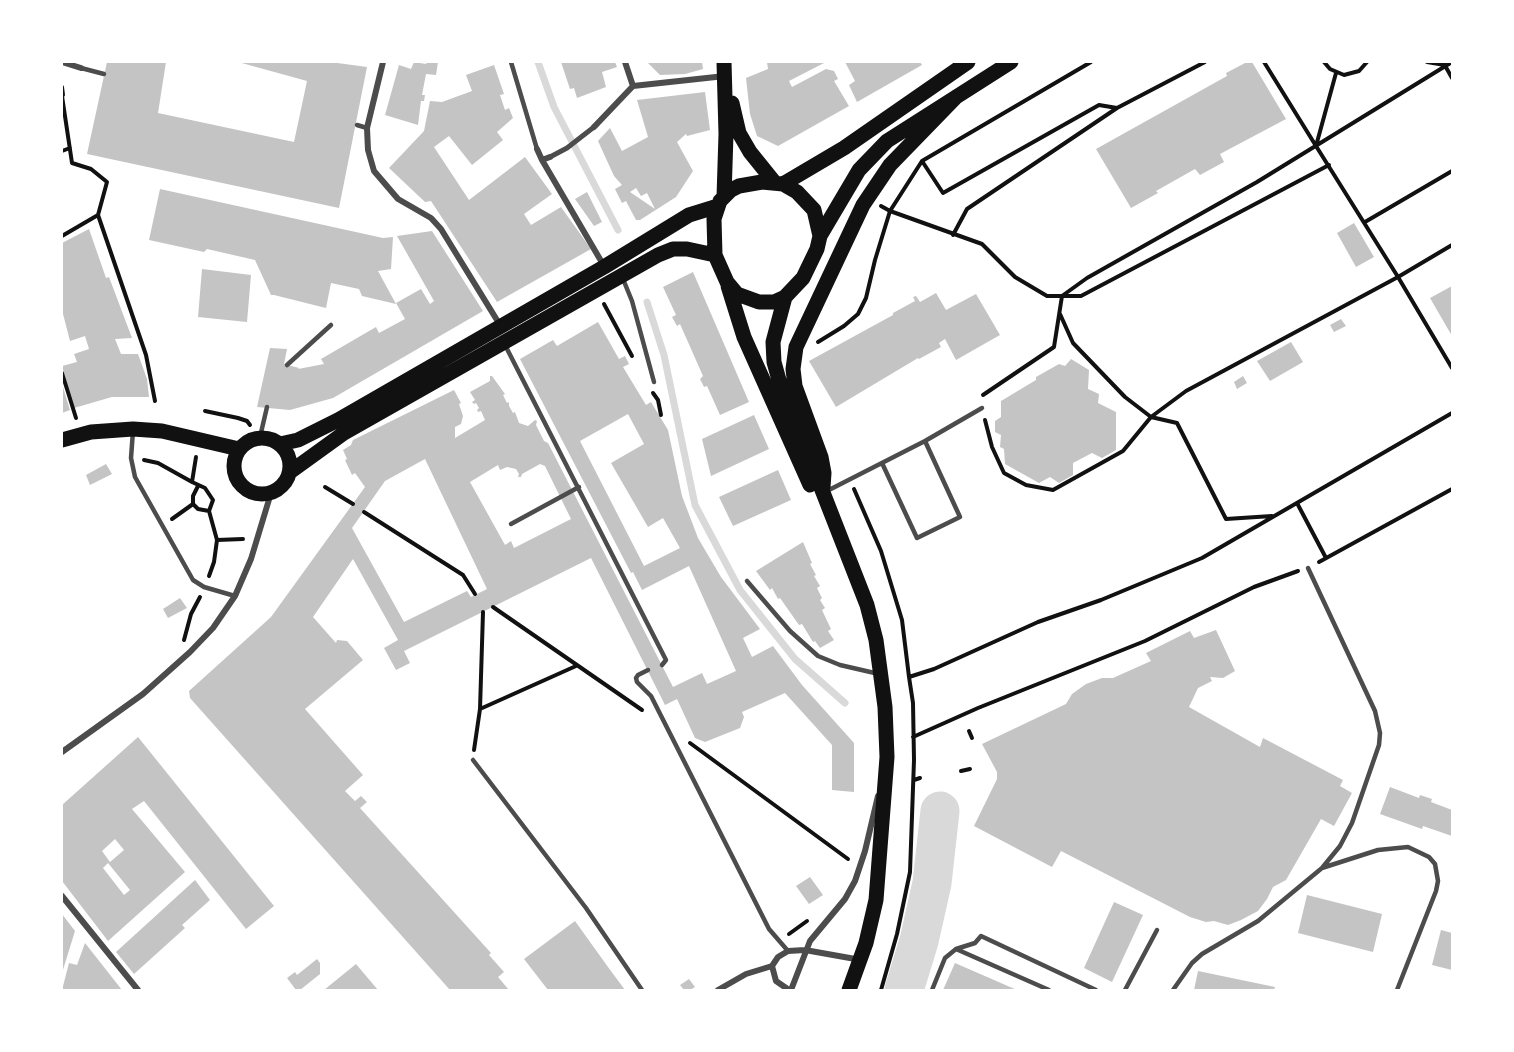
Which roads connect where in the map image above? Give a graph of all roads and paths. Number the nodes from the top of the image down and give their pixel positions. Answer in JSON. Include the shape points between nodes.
{"nodes":[{"id":1,"x":62,"y":62,"type":"edge"},
{"id":2,"x":383,"y":62,"type":"edge"},
{"id":3,"x":511,"y":62,"type":"edge"},
{"id":4,"x":625,"y":62,"type":"edge"},
{"id":5,"x":968,"y":62,"type":"edge"},
{"id":6,"x":1011,"y":62,"type":"edge"},
{"id":7,"x":1091,"y":62,"type":"edge"},
{"id":8,"x":1205,"y":62,"type":"edge"},
{"id":9,"x":1264,"y":62,"type":"edge"},
{"id":10,"x":1324,"y":62,"type":"edge"},
{"id":11,"x":1367,"y":62,"type":"edge"},
{"id":12,"x":1427,"y":62,"type":"edge"},
{"id":13,"x":1452,"y":62,"type":"edge"},
{"id":14,"x":1444,"y":63,"type":"edge"},
{"id":15,"x":81,"y":68,"type":"joint"},
{"id":16,"x":725,"y":69,"type":"edge"},
{"id":17,"x":1336,"y":73,"type":"junction"},
{"id":18,"x":104,"y":74,"type":"dead end"},
{"id":19,"x":1452,"y":78,"type":"edge"},
{"id":20,"x":633,"y":86,"type":"junction"},
{"id":21,"x":62,"y":87,"type":"edge"},
{"id":22,"x":62,"y":95,"type":"edge"},
{"id":23,"x":956,"y":97,"type":"junction"},
{"id":24,"x":1117,"y":108,"type":"junction"},
{"id":25,"x":357,"y":125,"type":"dead end"},
{"id":26,"x":594,"y":127,"type":"joint"},
{"id":27,"x":367,"y":128,"type":"junction"},
{"id":28,"x":1316,"y":146,"type":"junction"},
{"id":29,"x":70,"y":148,"type":"junction"},
{"id":30,"x":537,"y":149,"type":"joint"},
{"id":31,"x":62,"y":151,"type":"edge"},
{"id":32,"x":550,"y":157,"type":"joint"},
{"id":33,"x":542,"y":160,"type":"junction"},
{"id":34,"x":922,"y":161,"type":"junction"},
{"id":35,"x":1329,"y":165,"type":"junction"},
{"id":36,"x":1452,"y":171,"type":"edge"},
{"id":37,"x":779,"y":183,"type":"junction"},
{"id":38,"x":867,"y":198,"type":"junction"},
{"id":39,"x":721,"y":201,"type":"junction"},
{"id":40,"x":890,"y":211,"type":"junction"},
{"id":41,"x":98,"y":215,"type":"junction"},
{"id":42,"x":1365,"y":222,"type":"junction"},
{"id":43,"x":953,"y":235,"type":"junction"},
{"id":44,"x":62,"y":236,"type":"edge"},
{"id":45,"x":820,"y":236,"type":"junction"},
{"id":46,"x":1452,"y":245,"type":"edge"},
{"id":47,"x":715,"y":255,"type":"junction"},
{"id":48,"x":604,"y":267,"type":"junction"},
{"id":49,"x":621,"y":276,"type":"junction"},
{"id":50,"x":1398,"y":277,"type":"junction"},
{"id":51,"x":727,"y":282,"type":"junction"},
{"id":52,"x":1062,"y":296,"type":"junction"},
{"id":53,"x":785,"y":297,"type":"junction"},
{"id":54,"x":1059,"y":314,"type":"junction"},
{"id":55,"x":331,"y":325,"type":"dead end"},
{"id":56,"x":500,"y":326,"type":"junction"},
{"id":57,"x":504,"y":343,"type":"junction"},
{"id":58,"x":796,"y":347,"type":"junction"},
{"id":59,"x":287,"y":365,"type":"dead end"},
{"id":60,"x":1452,"y":368,"type":"edge"},
{"id":61,"x":62,"y":373,"type":"edge"},
{"id":62,"x":654,"y":382,"type":"dead end"},
{"id":63,"x":155,"y":401,"type":"dead end"},
{"id":64,"x":267,"y":407,"type":"dead end"},
{"id":65,"x":982,"y":408,"type":"junction"},
{"id":66,"x":205,"y":411,"type":"dead end"},
{"id":67,"x":1452,"y":413,"type":"edge"},
{"id":68,"x":1151,"y":417,"type":"junction"},
{"id":69,"x":134,"y":429,"type":"junction"},
{"id":70,"x":81,"y":434,"type":"junction"},
{"id":71,"x":260,"y":437,"type":"junction"},
{"id":72,"x":199,"y":439,"type":"junction"},
{"id":73,"x":62,"y":440,"type":"edge"},
{"id":74,"x":925,"y":441,"type":"junction"},
{"id":75,"x":280,"y":444,"type":"junction"},
{"id":76,"x":239,"y":449,"type":"junction"},
{"id":77,"x":131,"y":458,"type":"junction"},
{"id":78,"x":882,"y":463,"type":"junction"},
{"id":79,"x":290,"y":472,"type":"junction"},
{"id":80,"x":850,"y":479,"type":"junction"},
{"id":81,"x":192,"y":482,"type":"junction"},
{"id":82,"x":198,"y":486,"type":"junction"},
{"id":83,"x":579,"y":487,"type":"junction"},
{"id":84,"x":325,"y":488,"type":"dead end"},
{"id":85,"x":1452,"y":489,"type":"edge"},
{"id":86,"x":271,"y":493,"type":"junction"},
{"id":87,"x":823,"y":493,"type":"junction"},
{"id":88,"x":1297,"y":503,"type":"junction"},
{"id":89,"x":193,"y":504,"type":"junction"},
{"id":90,"x":353,"y":504,"type":"dead end"},
{"id":91,"x":209,"y":511,"type":"junction"},
{"id":92,"x":364,"y":512,"type":"dead end"},
{"id":93,"x":1275,"y":515,"type":"junction"},
{"id":94,"x":160,"y":524,"type":"junction"},
{"id":95,"x":511,"y":524,"type":"dead end"},
{"id":96,"x":258,"y":538,"type":"junction"},
{"id":97,"x":217,"y":540,"type":"junction"},
{"id":98,"x":1326,"y":558,"type":"junction"},
{"id":99,"x":1308,"y":568,"type":"junction"},
{"id":100,"x":210,"y":572,"type":"dead end"},
{"id":101,"x":747,"y":581,"type":"dead end"},
{"id":102,"x":475,"y":594,"type":"dead end"},
{"id":103,"x":235,"y":596,"type":"junction"},
{"id":104,"x":197,"y":601,"type":"dead end"},
{"id":105,"x":483,"y":612,"type":"dead end"},
{"id":106,"x":184,"y":633,"type":"dead end"},
{"id":107,"x":662,"y":664,"type":"dead end"},
{"id":108,"x":576,"y":666,"type":"dead end"},
{"id":109,"x":648,"y":670,"type":"dead end"},
{"id":110,"x":882,"y":675,"type":"junction"},
{"id":111,"x":909,"y":677,"type":"junction"},
{"id":112,"x":480,"y":710,"type":"junction"},
{"id":113,"x":969,"y":731,"type":"dead end"},
{"id":114,"x":914,"y":737,"type":"junction"},
{"id":115,"x":972,"y":738,"type":"dead end"},
{"id":116,"x":62,"y":752,"type":"edge"},
{"id":117,"x":886,"y":757,"type":"junction"},
{"id":118,"x":473,"y":760,"type":"joint"},
{"id":119,"x":970,"y":769,"type":"dead end"},
{"id":120,"x":961,"y":771,"type":"dead end"},
{"id":121,"x":920,"y":778,"type":"dead end"},
{"id":122,"x":914,"y":780,"type":"junction"},
{"id":123,"x":822,"y":839,"type":"dead end"},
{"id":124,"x":846,"y":867,"type":"dead end"},
{"id":125,"x":1322,"y":868,"type":"junction"},
{"id":126,"x":62,"y":896,"type":"edge"},
{"id":127,"x":808,"y":920,"type":"dead end"},
{"id":128,"x":1157,"y":930,"type":"dead end"},
{"id":129,"x":780,"y":941,"type":"junction"},
{"id":130,"x":956,"y":949,"type":"junction"},
{"id":131,"x":806,"y":950,"type":"junction"},
{"id":132,"x":789,"y":951,"type":"junction"},
{"id":133,"x":861,"y":960,"type":"junction"},
{"id":134,"x":772,"y":966,"type":"junction"},
{"id":135,"x":138,"y":990,"type":"edge"},
{"id":136,"x":642,"y":990,"type":"edge"},
{"id":137,"x":718,"y":990,"type":"edge"},
{"id":138,"x":790,"y":990,"type":"edge"},
{"id":139,"x":849,"y":990,"type":"edge"},
{"id":140,"x":881,"y":990,"type":"edge"},
{"id":141,"x":932,"y":990,"type":"edge"},
{"id":142,"x":1049,"y":990,"type":"edge"},
{"id":143,"x":1096,"y":990,"type":"edge"},
{"id":144,"x":1125,"y":990,"type":"edge"},
{"id":145,"x":1173,"y":990,"type":"edge"},
{"id":146,"x":1397,"y":990,"type":"edge"}],
"edges":[{"from":1,"to":15,"type":"street"},
{"from":2,"to":27,"type":"street"},
{"from":3,"to":30,"type":"lane"},
{"from":4,"to":20,"type":"street"},
{"from":5,"to":37,"type":"main road","via":[[844,148]]},
{"from":6,"to":23,"type":"main road"},
{"from":7,"to":34,"type":"path"},
{"from":8,"to":24,"type":"path"},
{"from":9,"to":28,"type":"path"},
{"from":10,"to":17,"type":"path"},
{"from":11,"to":17,"type":"path","via":[[1352,74]]},
{"from":12,"to":14,"type":"path"},
{"from":13,"to":14,"type":"path"},
{"from":14,"to":19,"type":"path"},
{"from":14,"to":28,"type":"path"},
{"from":15,"to":18,"type":"lane"},
{"from":16,"to":20,"type":"street"},
{"from":16,"to":37,"type":"main road","via":[[739,134]]},
{"from":16,"to":39,"type":"main road"},
{"from":17,"to":28,"type":"path"},
{"from":20,"to":26,"type":"street"},
{"from":21,"to":22,"type":"path"},
{"from":22,"to":29,"type":"path"},
{"from":23,"to":38,"type":"main road","via":[[890,165]]},
{"from":23,"to":45,"type":"main road","via":[[872,155],[853,179]]},
{"from":24,"to":34,"type":"path","via":[[1099,105],[943,194]]},
{"from":24,"to":43,"type":"path","via":[[967,209]]},
{"from":25,"to":27,"type":"lane"},
{"from":26,"to":32,"type":"street"},
{"from":27,"to":56,"type":"street","via":[[374,171],[398,199],[431,218],[441,229]]},
{"from":28,"to":35,"type":"path"},
{"from":28,"to":52,"type":"path","via":[[1114,261]]},
{"from":29,"to":31,"type":"path"},
{"from":29,"to":41,"type":"path","via":[[72,163],[91,169],[107,182]]},
{"from":30,"to":33,"type":"street"},
{"from":32,"to":33,"type":"street"},
{"from":33,"to":48,"type":"street"},
{"from":34,"to":40,"type":"path"},
{"from":35,"to":42,"type":"path"},
{"from":35,"to":52,"type":"path","via":[[1081,296]]},
{"from":36,"to":42,"type":"path"},
{"from":37,"to":39,"type":"main road","via":[[739,186]]},
{"from":37,"to":45,"type":"main road","via":[[797,192],[814,210]]},
{"from":38,"to":40,"type":"path"},
{"from":38,"to":58,"type":"main road"},
{"from":39,"to":47,"type":"main road","via":[[714,219]]},
{"from":39,"to":48,"type":"main road","via":[[689,215]]},
{"from":40,"to":43,"type":"path"},
{"from":40,"to":58,"type":"path","via":[[858,314],[821,341]]},
{"from":41,"to":44,"type":"path"},
{"from":41,"to":63,"type":"path","via":[[146,355]]},
{"from":42,"to":50,"type":"path"},
{"from":43,"to":52,"type":"path","via":[[982,244],[1015,277],[1047,296]]},
{"from":45,"to":53,"type":"main road","via":[[803,278]]},
{"from":46,"to":50,"type":"path"},
{"from":47,"to":49,"type":"main road","via":[[673,249]]},
{"from":47,"to":51,"type":"main road"},
{"from":48,"to":56,"type":"main road"},
{"from":49,"to":57,"type":"main road"},
{"from":49,"to":62,"type":"lane","via":[[632,301]]},
{"from":50,"to":60,"type":"path"},
{"from":50,"to":68,"type":"path","via":[[1186,391]]},
{"from":51,"to":53,"type":"main road","via":[[748,300],[774,302]]},
{"from":51,"to":87,"type":"main road","via":[[744,337],[808,483]]},
{"from":52,"to":54,"type":"path"},
{"from":53,"to":87,"type":"main road","via":[[773,342],[774,362]]},
{"from":54,"to":65,"type":"path","via":[[1054,347],[979,397]]},
{"from":54,"to":68,"type":"path","via":[[1074,343],[1125,397]]},
{"from":55,"to":59,"type":"lane"},
{"from":56,"to":75,"type":"main road","via":[[338,420],[298,440]]},
{"from":57,"to":79,"type":"main road","via":[[344,433]]},
{"from":57,"to":83,"type":"lane"},
{"from":58,"to":87,"type":"main road","via":[[795,386],[824,465]]},
{"from":61,"to":70,"type":"path"},
{"from":64,"to":71,"type":"lane"},
{"from":65,"to":68,"type":"path","via":[[992,447],[1004,473],[1026,484],[1053,490],[1123,451]]},
{"from":65,"to":74,"type":"lane"},
{"from":66,"to":71,"type":"path","via":[[247,421]]},
{"from":67,"to":88,"type":"path"},
{"from":68,"to":93,"type":"path","via":[[1177,423],[1226,519]]},
{"from":69,"to":70,"type":"main road"},
{"from":69,"to":72,"type":"main road"},
{"from":69,"to":77,"type":"lane"},
{"from":70,"to":73,"type":"main road"},
{"from":71,"to":75,"type":"main road"},
{"from":71,"to":76,"type":"main road"},
{"from":72,"to":76,"type":"main road"},
{"from":72,"to":81,"type":"path"},
{"from":74,"to":78,"type":"lane"},
{"from":74,"to":78,"type":"lane","via":[[960,518],[917,538]]},
{"from":75,"to":79,"type":"main road","via":[[287,452]]},
{"from":76,"to":86,"type":"main road","via":[[233,468],[242,487],[261,495]]},
{"from":77,"to":81,"type":"path","via":[[158,463]]},
{"from":77,"to":94,"type":"lane","via":[[135,477]]},
{"from":78,"to":80,"type":"lane"},
{"from":79,"to":86,"type":"main road","via":[[284,485]]},
{"from":80,"to":87,"type":"lane"},
{"from":80,"to":111,"type":"path","via":[[881,552],[903,620]]},
{"from":81,"to":82,"type":"path"},
{"from":82,"to":89,"type":"path"},
{"from":82,"to":91,"type":"path","via":[[205,488],[213,500]]},
{"from":83,"to":95,"type":"lane"},
{"from":83,"to":107,"type":"lane","via":[[666,660]]},
{"from":84,"to":90,"type":"path"},
{"from":85,"to":98,"type":"path"},
{"from":86,"to":96,"type":"street"},
{"from":87,"to":110,"type":"main road","via":[[867,605]]},
{"from":88,"to":93,"type":"path"},
{"from":88,"to":98,"type":"path"},
{"from":89,"to":91,"type":"path"},
{"from":89,"to":94,"type":"path"},
{"from":91,"to":97,"type":"path"},
{"from":92,"to":102,"type":"path","via":[[463,575]]},
{"from":93,"to":111,"type":"path","via":[[1202,558]]},
{"from":94,"to":103,"type":"lane","via":[[193,580]]},
{"from":96,"to":97,"type":"path"},
{"from":96,"to":103,"type":"street"},
{"from":97,"to":100,"type":"path"},
{"from":98,"to":99,"type":"path"},
{"from":99,"to":114,"type":"path","via":[[1254,587],[1145,641]]},
{"from":99,"to":125,"type":"lane","via":[[1375,711],[1380,733],[1352,823]]},
{"from":101,"to":110,"type":"lane","via":[[789,631],[818,656]]},
{"from":103,"to":116,"type":"street","via":[[211,630],[143,694]]},
{"from":104,"to":106,"type":"path"},
{"from":105,"to":112,"type":"path"},
{"from":108,"to":112,"type":"path"},
{"from":109,"to":129,"type":"lane","via":[[638,675],[637,682],[651,696],[769,928]]},
{"from":110,"to":117,"type":"main road"},
{"from":111,"to":114,"type":"path"},
{"from":112,"to":118,"type":"path"},
{"from":113,"to":115,"type":"path"},
{"from":114,"to":122,"type":"path"},
{"from":117,"to":131,"type":"street","via":[[855,881]]},
{"from":117,"to":133,"type":"main road","via":[[876,900]]},
{"from":118,"to":136,"type":"lane","via":[[586,908]]},
{"from":119,"to":120,"type":"path"},
{"from":121,"to":122,"type":"path"},
{"from":122,"to":140,"type":"path","via":[[910,872]]},
{"from":123,"to":124,"type":"path","via":[[848,858]]},
{"from":125,"to":145,"type":"lane","via":[[1258,921],[1202,954]]},
{"from":125,"to":146,"type":"lane","via":[[1378,850],[1401,847],[1423,853],[1435,864],[1436,891]]},
{"from":126,"to":135,"type":"street"},
{"from":127,"to":129,"type":"path"},
{"from":128,"to":144,"type":"lane"},
{"from":129,"to":132,"type":"lane"},
{"from":130,"to":141,"type":"lane","via":[[942,963]]},
{"from":130,"to":142,"type":"lane"},
{"from":130,"to":143,"type":"lane","via":[[975,943],[981,936]]},
{"from":131,"to":132,"type":"street"},
{"from":131,"to":133,"type":"street"},
{"from":131,"to":138,"type":"street"},
{"from":132,"to":134,"type":"street"},
{"from":133,"to":139,"type":"main road"},
{"from":134,"to":137,"type":"street","via":[[746,974]]},
{"from":134,"to":138,"type":"street","via":[[776,981]]}]}
